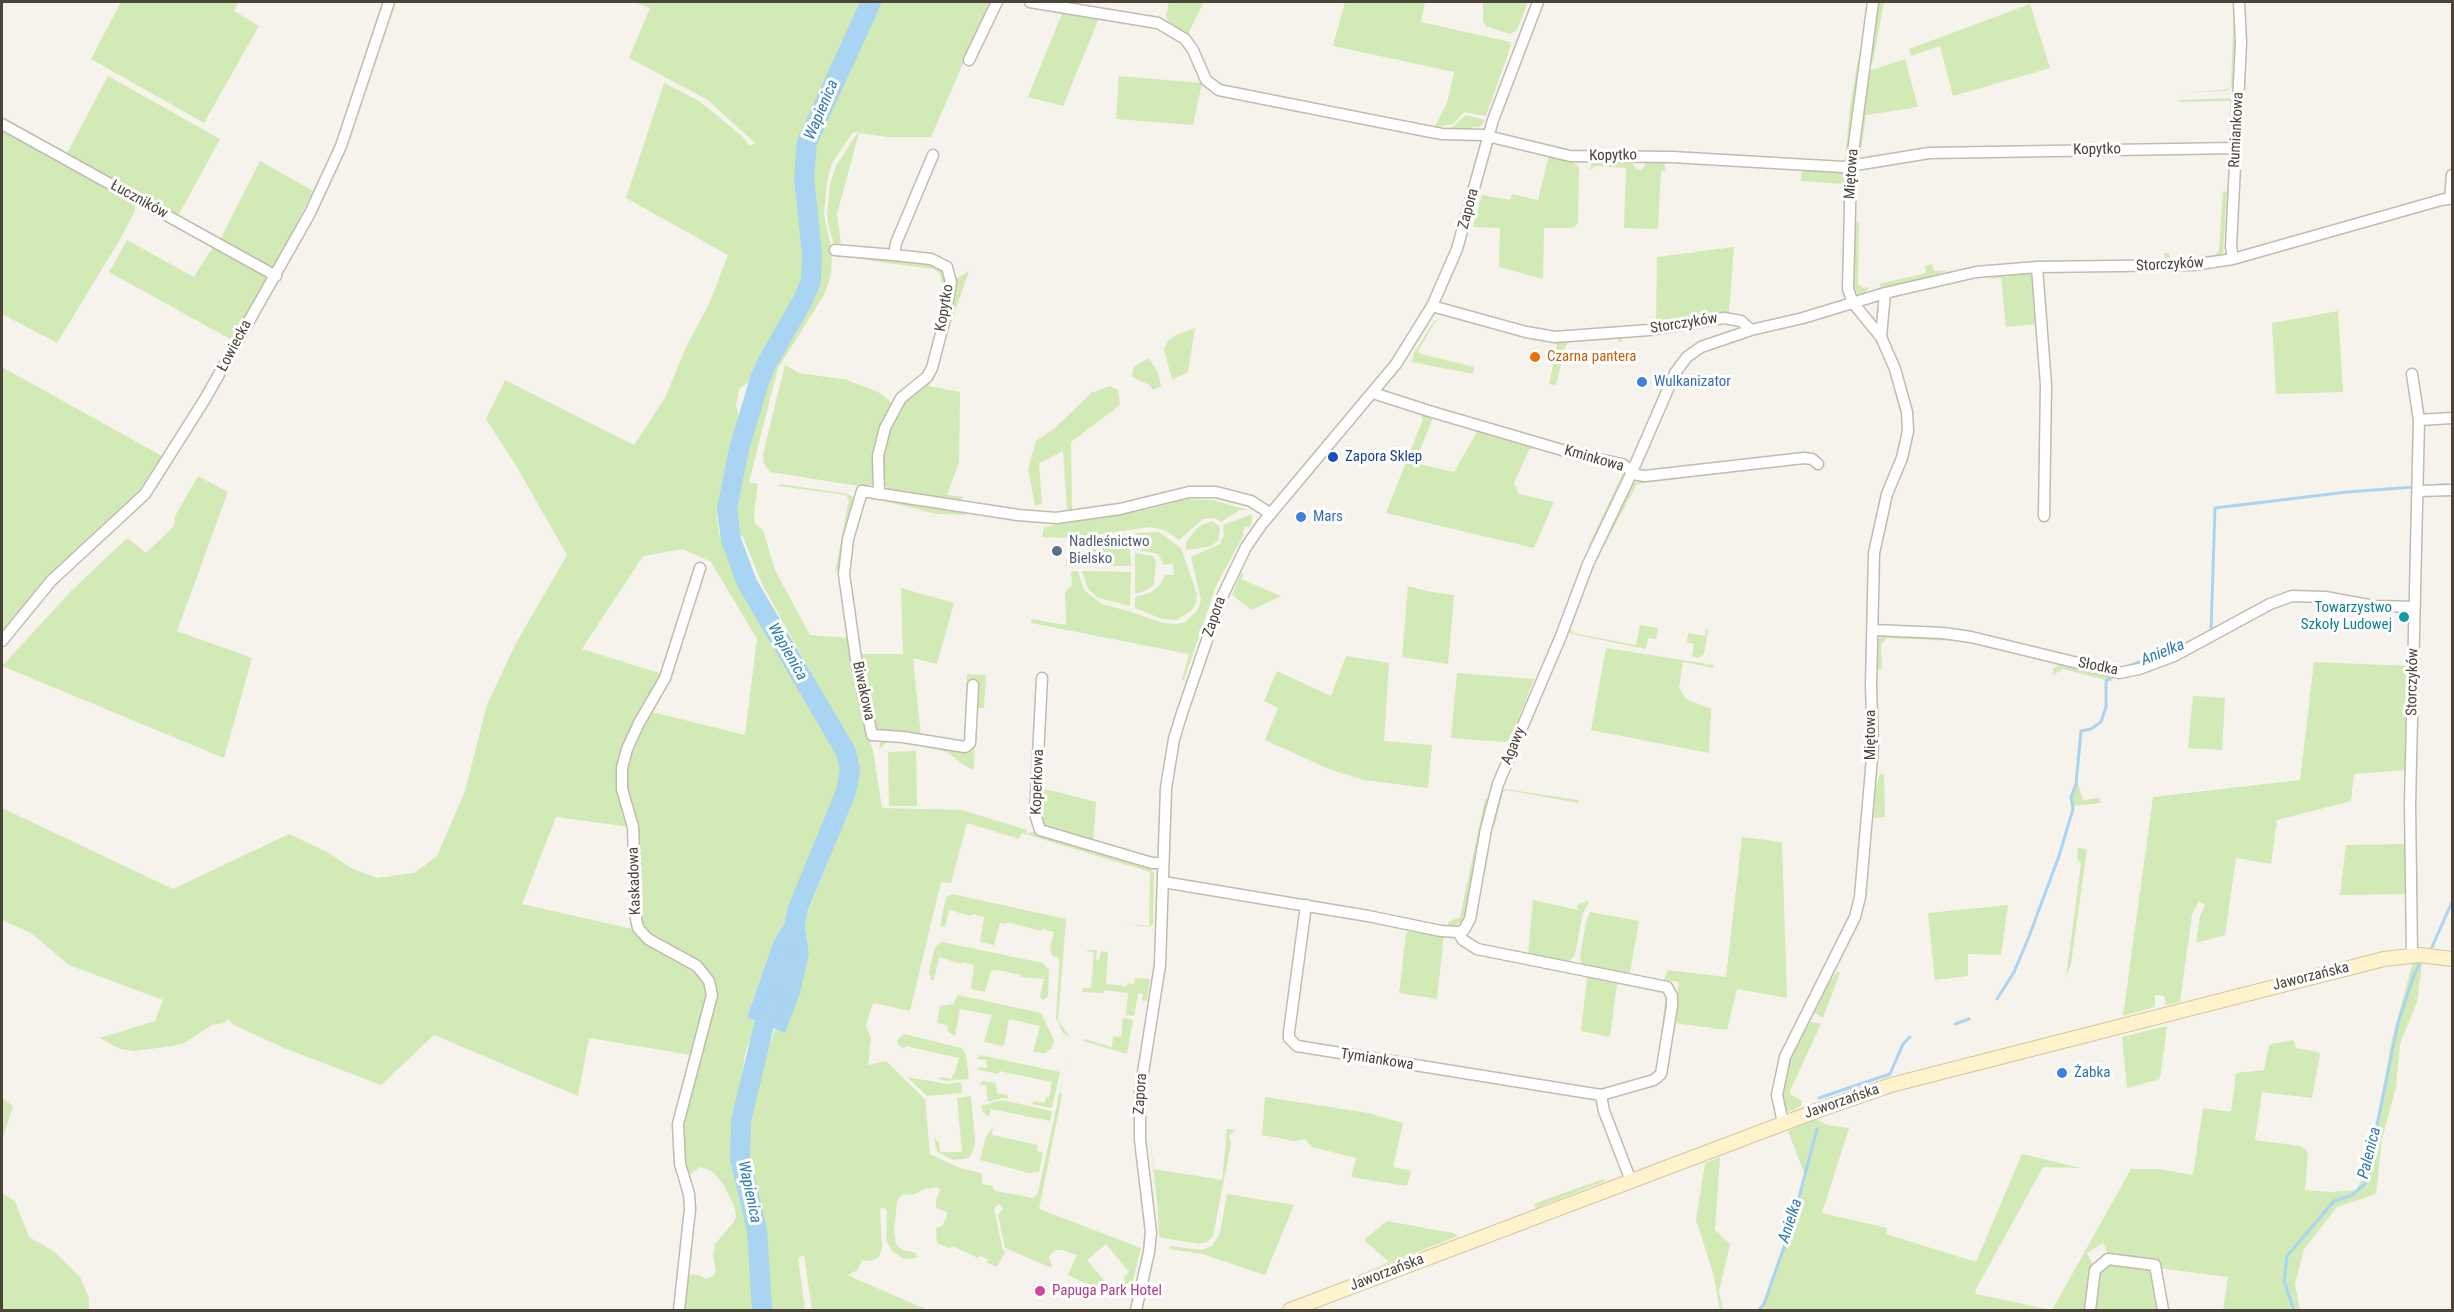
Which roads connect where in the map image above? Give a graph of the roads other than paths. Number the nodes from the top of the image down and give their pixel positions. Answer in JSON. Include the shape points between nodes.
{"nodes":[{"id":1,"x":389,"y":2,"type":"edge"},
{"id":2,"x":997,"y":2,"type":"edge"},
{"id":3,"x":1030,"y":2,"type":"edge"},
{"id":4,"x":1538,"y":2,"type":"edge"},
{"id":5,"x":1873,"y":2,"type":"edge"},
{"id":6,"x":2239,"y":2,"type":"edge"},
{"id":7,"x":969,"y":60,"type":"dead end"},
{"id":8,"x":2,"y":124,"type":"edge"},
{"id":9,"x":1488,"y":136,"type":"junction"},
{"id":10,"x":2236,"y":148,"type":"junction"},
{"id":11,"x":933,"y":155,"type":"dead end"},
{"id":12,"x":1851,"y":167,"type":"junction"},
{"id":13,"x":2452,"y":175,"type":"edge"},
{"id":14,"x":2451,"y":198,"type":"edge"},
{"id":15,"x":835,"y":250,"type":"dead end"},
{"id":16,"x":894,"y":255,"type":"junction"},
{"id":17,"x":2233,"y":259,"type":"junction"},
{"id":18,"x":2037,"y":267,"type":"junction"},
{"id":19,"x":276,"y":276,"type":"junction"},
{"id":20,"x":1885,"y":293,"type":"junction"},
{"id":21,"x":1853,"y":303,"type":"junction"},
{"id":22,"x":1432,"y":306,"type":"junction"},
{"id":23,"x":1751,"y":330,"type":"junction"},
{"id":24,"x":1881,"y":337,"type":"junction"},
{"id":25,"x":2412,"y":374,"type":"dead end"},
{"id":26,"x":1373,"y":393,"type":"junction"},
{"id":27,"x":2452,"y":418,"type":"edge"},
{"id":28,"x":2419,"y":420,"type":"junction"},
{"id":29,"x":1818,"y":464,"type":"dead end"},
{"id":30,"x":1632,"y":472,"type":"junction"},
{"id":31,"x":2452,"y":490,"type":"edge"},
{"id":32,"x":2419,"y":491,"type":"junction"},
{"id":33,"x":879,"y":494,"type":"junction"},
{"id":34,"x":1271,"y":514,"type":"junction"},
{"id":35,"x":2044,"y":516,"type":"dead end"},
{"id":36,"x":700,"y":568,"type":"dead end"},
{"id":37,"x":2415,"y":607,"type":"junction"},
{"id":38,"x":1874,"y":630,"type":"junction"},
{"id":39,"x":2,"y":641,"type":"edge"},
{"id":40,"x":1042,"y":678,"type":"dead end"},
{"id":41,"x":973,"y":685,"type":"dead end"},
{"id":42,"x":1163,"y":863,"type":"junction"},
{"id":43,"x":1163,"y":882,"type":"junction"},
{"id":44,"x":1306,"y":905,"type":"junction"},
{"id":45,"x":1458,"y":932,"type":"junction"},
{"id":46,"x":2412,"y":955,"type":"junction"},
{"id":47,"x":2452,"y":959,"type":"edge"},
{"id":48,"x":1601,"y":1095,"type":"junction"},
{"id":49,"x":1783,"y":1123,"type":"junction"},
{"id":50,"x":1631,"y":1181,"type":"junction"},
{"id":51,"x":679,"y":1311,"type":"edge"},
{"id":52,"x":1136,"y":1311,"type":"edge"},
{"id":53,"x":1290,"y":1311,"type":"edge"},
{"id":54,"x":2090,"y":1311,"type":"edge"},
{"id":55,"x":2163,"y":1311,"type":"edge"}],
"edges":[{"from":1,"to":19,"type":"street","name":"Łowiecka","via":[[341,146]]},
{"from":2,"to":7,"type":"street"},
{"from":3,"to":9,"type":"street","name":"Kopytko","via":[[1158,22],[1185,39],[1206,80],[1219,90],[1442,134]]},
{"from":4,"to":9,"type":"street","name":"Zapora"},
{"from":5,"to":12,"type":"street","name":"Miętowa"},
{"from":6,"to":10,"type":"street","name":"Rumiankowa"},
{"from":8,"to":19,"type":"street","name":"Łuczników"},
{"from":9,"to":12,"type":"street","name":"Kopytko","via":[[1585,157],[1664,156]]},
{"from":9,"to":22,"type":"street","name":"Zapora","via":[[1457,249]]},
{"from":10,"to":12,"type":"street","name":"Kopytko","via":[[1929,153]]},
{"from":10,"to":17,"type":"street","name":"Rumiankowa"},
{"from":11,"to":16,"type":"street"},
{"from":12,"to":21,"type":"street","name":"Miętowa","via":[[1848,280]]},
{"from":13,"to":14,"type":"street"},
{"from":14,"to":17,"type":"street","name":"Storczyków"},
{"from":15,"to":16,"type":"street"},
{"from":16,"to":33,"type":"street","name":"Kopytko","via":[[941,262],[949,271],[951,282],[932,368],[901,398],[885,428],[878,456]]},
{"from":17,"to":18,"type":"street","name":"Storczyków","via":[[2152,267]]},
{"from":18,"to":20,"type":"street","name":"Storczyków","via":[[1958,275]]},
{"from":18,"to":35,"type":"street","via":[[2046,384]]},
{"from":19,"to":39,"type":"street","name":"Łowiecka","via":[[145,494],[51,581]]},
{"from":20,"to":21,"type":"street","name":"Storczyków"},
{"from":20,"to":24,"type":"street","name":"Miętowa"},
{"from":21,"to":23,"type":"street","name":"Storczyków"},
{"from":21,"to":24,"type":"street","name":"Miętowa"},
{"from":22,"to":23,"type":"street","name":"Storczyków","via":[[1555,337],[1649,330],[1724,318],[1741,321]]},
{"from":22,"to":26,"type":"street","name":"Zapora","via":[[1410,345]]},
{"from":23,"to":30,"type":"street","name":"Agawy","via":[[1710,343],[1679,365]]},
{"from":24,"to":38,"type":"street","name":"Miętowa","via":[[1900,384],[1908,431],[1876,543]]},
{"from":25,"to":28,"type":"street","name":"Storczyków"},
{"from":26,"to":30,"type":"street","name":"Kminkowa","via":[[1622,465]]},
{"from":26,"to":34,"type":"street","name":"Zapora"},
{"from":27,"to":28,"type":"street"},
{"from":28,"to":32,"type":"street","name":"Storczyków"},
{"from":29,"to":30,"type":"street","name":"Kminkowa","via":[[1804,458],[1652,476]]},
{"from":30,"to":45,"type":"street","name":"Agawy","via":[[1588,564],[1498,784],[1470,919],[1464,930]]},
{"from":31,"to":32,"type":"street"},
{"from":32,"to":37,"type":"street","name":"Storczyków"},
{"from":33,"to":34,"type":"street","via":[[1056,518],[1202,492],[1245,499]]},
{"from":33,"to":41,"type":"street","name":"Biwakowa","via":[[862,491],[848,539],[844,574],[855,659],[872,735],[965,747],[970,743]]},
{"from":34,"to":42,"type":"street","name":"Zapora","via":[[1250,540],[1227,581],[1179,722],[1166,788]]},
{"from":36,"to":51,"type":"street","name":"Kaskadowa","via":[[665,678],[635,732],[622,768],[622,789],[633,827],[638,928],[648,939],[697,966],[709,981],[712,995],[678,1124],[680,1164],[690,1209]]},
{"from":37,"to":38,"type":"street","name":"Słodka","via":[[2292,596],[2174,656],[2119,673],[1971,637]]},
{"from":37,"to":46,"type":"street","name":"Storczyków","via":[[2410,804]]},
{"from":38,"to":49,"type":"street","name":"Miętowa","via":[[1872,756],[1860,897],[1838,954],[1785,1058],[1777,1095]]},
{"from":40,"to":42,"type":"street","name":"Koperkowa","via":[[1035,814],[1040,830]]},
{"from":42,"to":43,"type":"street","name":"Zapora"},
{"from":43,"to":44,"type":"street"},
{"from":43,"to":52,"type":"street","name":"Zapora","via":[[1159,977],[1139,1107],[1151,1223]]},
{"from":44,"to":45,"type":"street"},
{"from":44,"to":48,"type":"street","name":"Tymiankowa","via":[[1289,1032],[1297,1046]]},
{"from":45,"to":48,"type":"street","name":"Tymiankowa","via":[[1477,949],[1658,985],[1670,991],[1672,1006],[1661,1074],[1654,1080]]},
{"from":46,"to":47,"type":"street","name":"Jaworzańska"},
{"from":46,"to":49,"type":"street","name":"Jaworzańska","via":[[1913,1079]]},
{"from":48,"to":50,"type":"street"},
{"from":49,"to":50,"type":"street","name":"Jaworzańska"},
{"from":50,"to":53,"type":"street","name":"Jaworzańska"},
{"from":54,"to":55,"type":"street","via":[[2095,1270],[2108,1259],[2155,1265]]}]}
